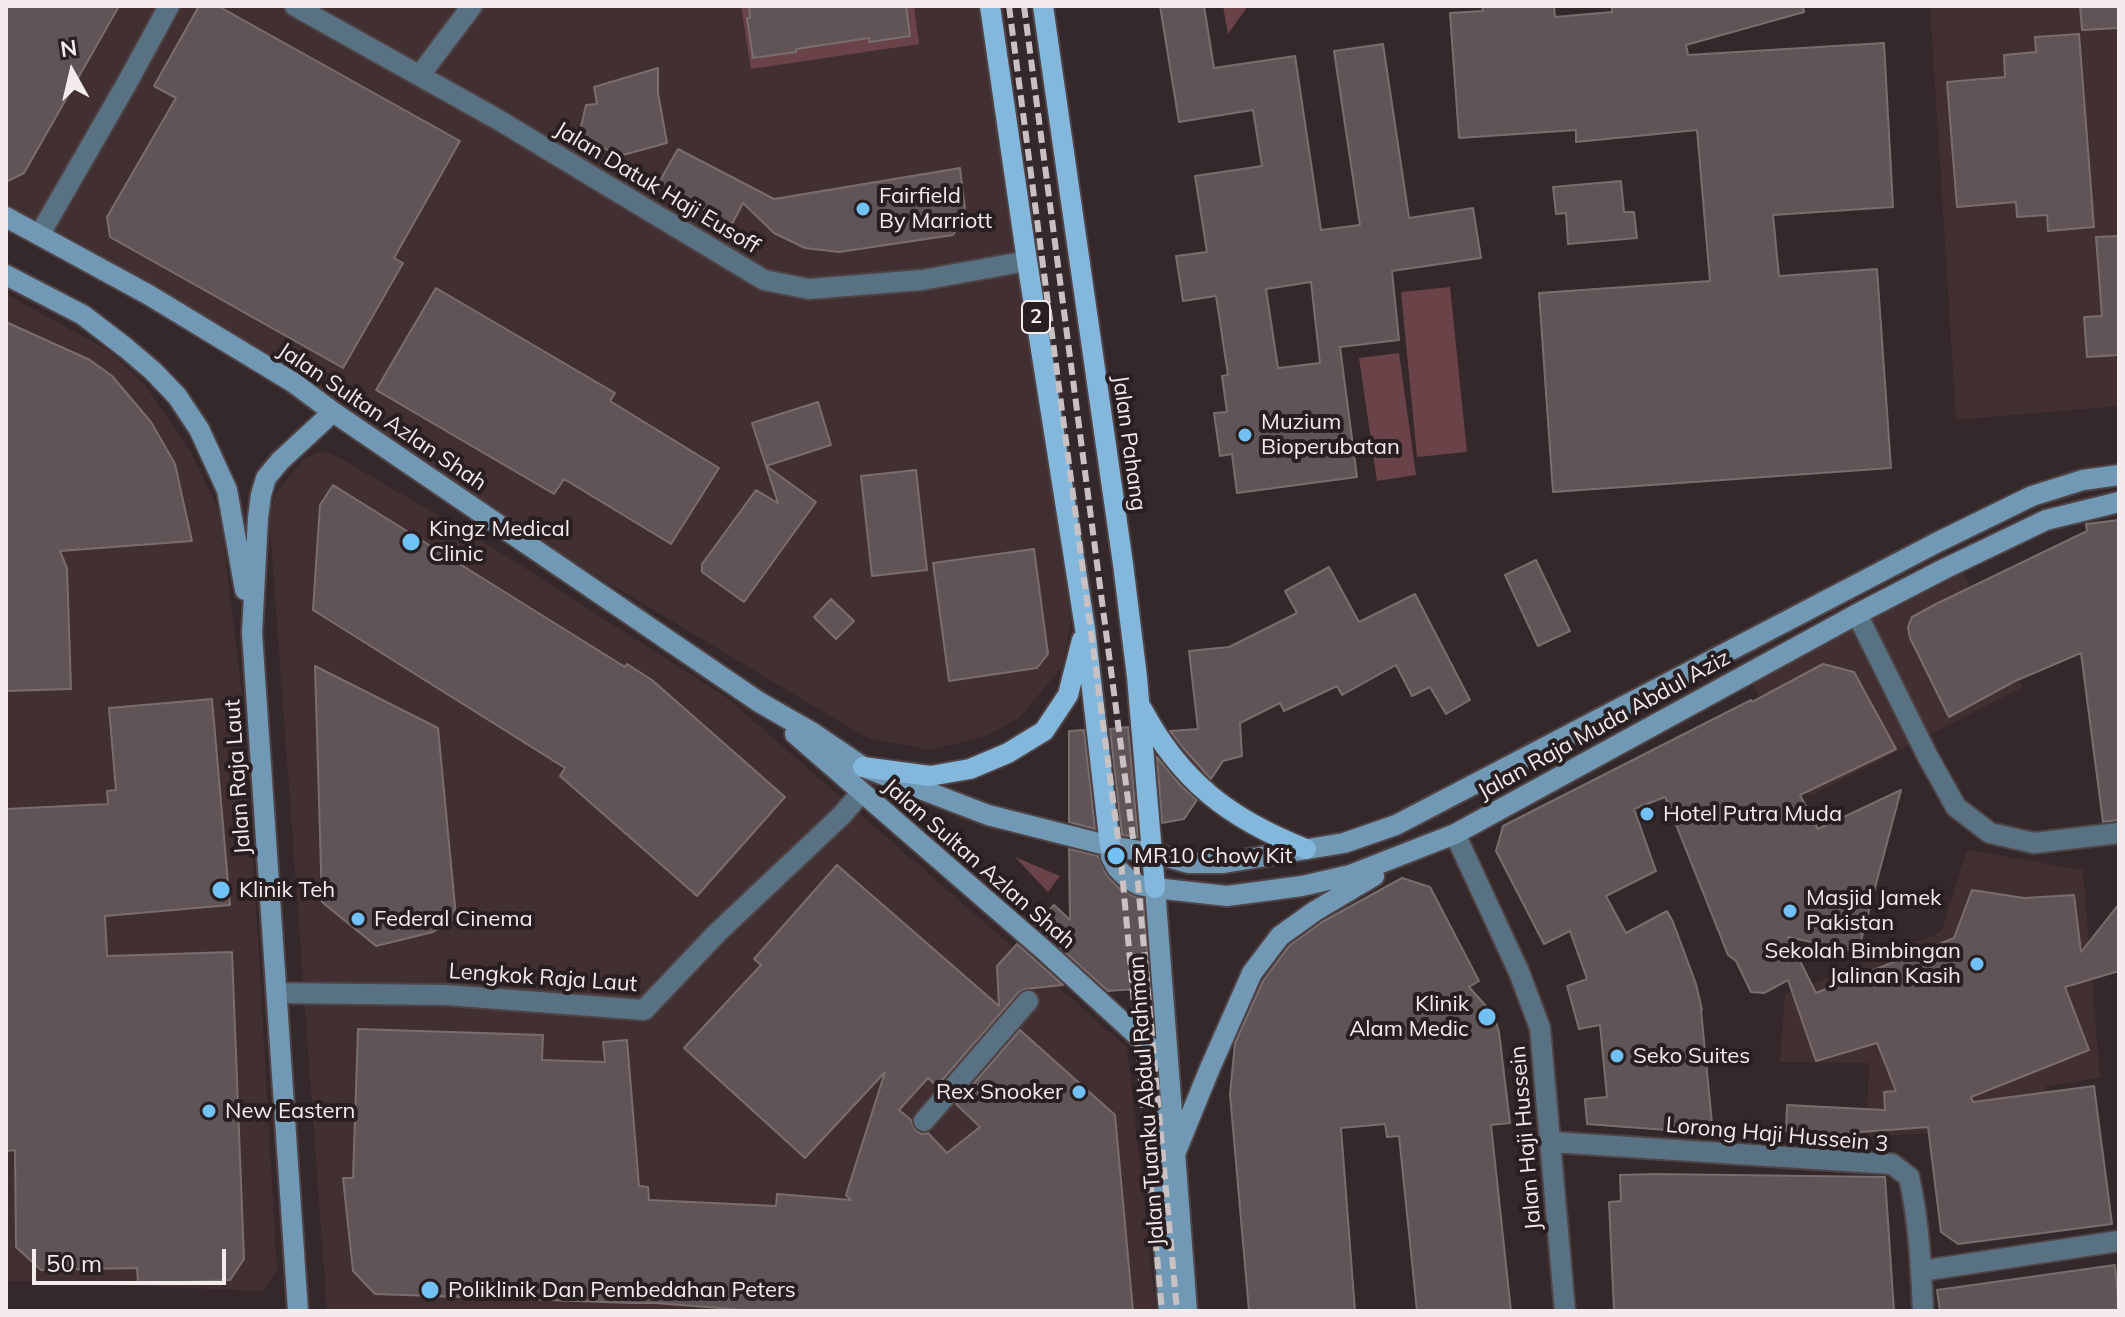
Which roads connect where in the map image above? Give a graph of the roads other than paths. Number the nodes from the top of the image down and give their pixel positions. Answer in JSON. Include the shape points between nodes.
{"nodes":[{"id":1,"x":169,"y":6,"type":"edge"},
{"id":2,"x":295,"y":6,"type":"edge"},
{"id":3,"x":472,"y":6,"type":"edge"},
{"id":4,"x":990,"y":6,"type":"edge"},
{"id":5,"x":1043,"y":6,"type":"edge"},
{"id":6,"x":420,"y":75,"type":"junction"},
{"id":7,"x":6,"y":217,"type":"edge"},
{"id":8,"x":40,"y":234,"type":"junction"},
{"id":9,"x":1027,"y":261,"type":"junction"},
{"id":10,"x":6,"y":275,"type":"edge"},
{"id":11,"x":333,"y":412,"type":"junction"},
{"id":12,"x":2119,"y":475,"type":"edge"},
{"id":13,"x":2119,"y":502,"type":"edge"},
{"id":14,"x":1857,"y":614,"type":"junction"},
{"id":15,"x":1085,"y":628,"type":"junction"},
{"id":16,"x":252,"y":633,"type":"junction"},
{"id":17,"x":759,"y":702,"type":"junction"},
{"id":18,"x":1138,"y":702,"type":"junction"},
{"id":19,"x":863,"y":767,"type":"junction"},
{"id":20,"x":861,"y":793,"type":"junction"},
{"id":21,"x":2119,"y":833,"type":"edge"},
{"id":22,"x":1455,"y":834,"type":"junction"},
{"id":23,"x":1110,"y":846,"type":"junction"},
{"id":24,"x":1306,"y":849,"type":"junction"},
{"id":25,"x":1153,"y":853,"type":"junction"},
{"id":26,"x":1155,"y":888,"type":"junction"},
{"id":27,"x":277,"y":993,"type":"junction"},
{"id":28,"x":1028,"y":1001,"type":"dead end"},
{"id":29,"x":1167,"y":1063,"type":"junction"},
{"id":30,"x":1170,"y":1098,"type":"junction"},
{"id":31,"x":924,"y":1121,"type":"dead end"},
{"id":32,"x":1552,"y":1142,"type":"junction"},
{"id":33,"x":1175,"y":1154,"type":"junction"},
{"id":34,"x":2119,"y":1241,"type":"edge"},
{"id":35,"x":1921,"y":1271,"type":"junction"},
{"id":36,"x":298,"y":1311,"type":"edge"},
{"id":37,"x":1169,"y":1311,"type":"edge"},
{"id":38,"x":1187,"y":1311,"type":"edge"},
{"id":39,"x":1565,"y":1311,"type":"edge"},
{"id":40,"x":1923,"y":1311,"type":"edge"}],
"edges":[{"from":1,"to":8,"type":"street"},
{"from":2,"to":6,"type":"street","name":"Jalan Datuk Haji Eusoff"},
{"from":3,"to":6,"type":"street"},
{"from":4,"to":9,"type":"main road","number":"2"},
{"from":5,"to":18,"type":"main road","name":"Jalan Pahang"},
{"from":6,"to":9,"type":"street","name":"Jalan Datuk Haji Eusoff","via":[[764,280],[809,289],[922,280]]},
{"from":7,"to":8,"type":"main road","name":"Jalan Sultan Azlan Shah"},
{"from":8,"to":11,"type":"main road","name":"Jalan Sultan Azlan Shah","via":[[271,369]]},
{"from":9,"to":15,"type":"main road","number":"2"},
{"from":10,"to":16,"type":"main road","via":[[83,315],[177,396],[227,490]]},
{"from":11,"to":16,"type":"main road","name":"Jalan Raja Laut","via":[[266,478],[258,518]]},
{"from":11,"to":17,"type":"main road","name":"Jalan Sultan Azlan Shah"},
{"from":12,"to":24,"type":"main road","name":"Jalan Raja Muda Abdul Aziz","via":[[2032,496],[1396,825]]},
{"from":13,"to":14,"type":"main road","name":"Jalan Raja Muda Abdul Aziz","via":[[2046,520]]},
{"from":14,"to":21,"type":"street","via":[[1956,807],[1990,833],[2034,843]]},
{"from":14,"to":22,"type":"main road","name":"Jalan Raja Muda Abdul Aziz"},
{"from":15,"to":19,"type":"main road","via":[[1068,695],[1044,731],[970,769],[930,776]]},
{"from":15,"to":23,"type":"main road","number":"2"},
{"from":16,"to":27,"type":"main road","name":"Jalan Raja Laut"},
{"from":17,"to":19,"type":"main road","name":"Jalan Sultan Azlan Shah"},
{"from":17,"to":20,"type":"main road","name":"Jalan Sultan Azlan Shah"},
{"from":18,"to":24,"type":"main road","via":[[1169,753],[1211,796],[1269,835]]},
{"from":18,"to":25,"type":"main road","name":"Jalan Pahang"},
{"from":19,"to":23,"type":"main road","name":"Jalan Sultan Azlan Shah","via":[[988,815]]},
{"from":20,"to":27,"type":"street","name":"Lengkok Raja Laut","via":[[644,1010],[446,995]]},
{"from":20,"to":29,"type":"main road","name":"Jalan Sultan Azlan Shah"},
{"from":22,"to":26,"type":"main road","name":"Jalan Raja Muda Abdul Aziz","via":[[1350,875],[1302,886],[1227,896]]},
{"from":22,"to":32,"type":"street","name":"Jalan Haji Hussein","via":[[1540,1028]]},
{"from":22,"to":33,"type":"main road","via":[[1361,883],[1280,936],[1252,973]]},
{"from":23,"to":25,"type":"main road","name":"Jalan Sultan Azlan Shah"},
{"from":23,"to":26,"type":"main road","name":"Jalan Raja Muda Abdul Aziz","via":[[1117,868],[1128,879]]},
{"from":24,"to":25,"type":"main road","name":"Jalan Raja Muda Abdul Aziz","via":[[1224,863],[1188,863]]},
{"from":25,"to":26,"type":"main road","name":"Jalan Pahang"},
{"from":26,"to":29,"type":"main road","name":"Jalan Tuanku Abdul Rahman"},
{"from":27,"to":36,"type":"main road","name":"Jalan Raja Laut"},
{"from":28,"to":31,"type":"street"},
{"from":29,"to":30,"type":"main road","name":"Jalan Tuanku Abdul Rahman"},
{"from":30,"to":33,"type":"main road","name":"Jalan Tuanku Abdul Rahman"},
{"from":30,"to":37,"type":"main road","via":[[1158,1153]]},
{"from":32,"to":35,"type":"street","name":"Lorong Haji Hussein 3","via":[[1892,1164],[1909,1177]]},
{"from":32,"to":39,"type":"street","name":"Jalan Haji Hussein"},
{"from":33,"to":38,"type":"main road","name":"Jalan Tuanku Abdul Rahman"},
{"from":34,"to":35,"type":"street"},
{"from":35,"to":40,"type":"street","name":"Lorong Haji Hussein 3"}]}
